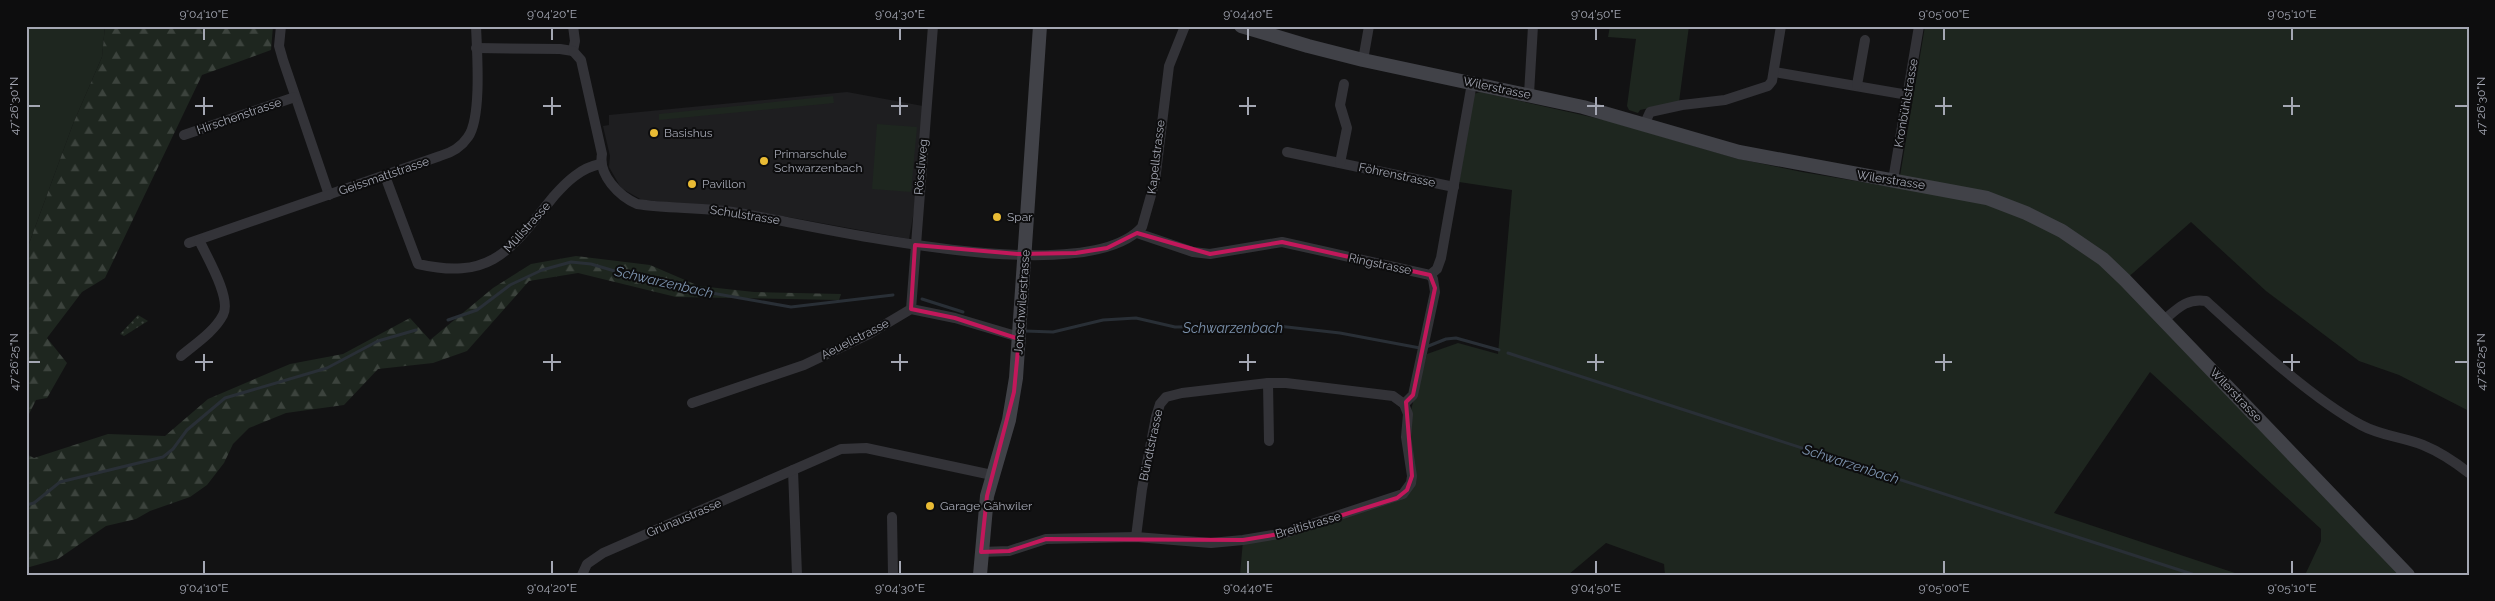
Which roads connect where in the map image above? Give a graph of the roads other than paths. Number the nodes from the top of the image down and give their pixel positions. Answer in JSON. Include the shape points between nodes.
{"nodes":[{"id":1,"x":281,"y":26,"type":"edge"},
{"id":2,"x":476,"y":26,"type":"edge"},
{"id":3,"x":573,"y":26,"type":"edge"},
{"id":4,"x":933,"y":26,"type":"edge"},
{"id":5,"x":1040,"y":26,"type":"edge"},
{"id":6,"x":1185,"y":26,"type":"edge"},
{"id":7,"x":1241,"y":26,"type":"edge"},
{"id":8,"x":1370,"y":26,"type":"edge"},
{"id":9,"x":1533,"y":26,"type":"edge"},
{"id":10,"x":1781,"y":26,"type":"edge"},
{"id":11,"x":1919,"y":26,"type":"edge"},
{"id":12,"x":1865,"y":40,"type":"dead end"},
{"id":13,"x":476,"y":48,"type":"junction"},
{"id":14,"x":573,"y":51,"type":"junction"},
{"id":15,"x":1363,"y":60,"type":"junction"},
{"id":16,"x":1774,"y":72,"type":"junction"},
{"id":17,"x":1472,"y":83,"type":"junction"},
{"id":18,"x":1344,"y":84,"type":"dead end"},
{"id":19,"x":1857,"y":85,"type":"junction"},
{"id":20,"x":1529,"y":94,"type":"junction"},
{"id":21,"x":1908,"y":95,"type":"junction"},
{"id":22,"x":295,"y":97,"type":"junction"},
{"id":23,"x":1644,"y":125,"type":"junction"},
{"id":24,"x":184,"y":135,"type":"dead end"},
{"id":25,"x":1287,"y":152,"type":"dead end"},
{"id":26,"x":1340,"y":163,"type":"junction"},
{"id":27,"x":600,"y":164,"type":"junction"},
{"id":28,"x":385,"y":176,"type":"junction"},
{"id":29,"x":1893,"y":180,"type":"junction"},
{"id":30,"x":1454,"y":187,"type":"junction"},
{"id":31,"x":329,"y":195,"type":"junction"},
{"id":32,"x":1137,"y":233,"type":"junction"},
{"id":33,"x":914,"y":245,"type":"junction"},
{"id":34,"x":1025,"y":254,"type":"junction"},
{"id":35,"x":1430,"y":275,"type":"junction"},
{"id":36,"x":910,"y":309,"type":"junction"},
{"id":37,"x":2164,"y":320,"type":"junction"},
{"id":38,"x":1020,"y":337,"type":"junction"},
{"id":39,"x":181,"y":356,"type":"dead end"},
{"id":40,"x":1268,"y":384,"type":"junction"},
{"id":41,"x":692,"y":403,"type":"dead end"},
{"id":42,"x":1404,"y":404,"type":"junction"},
{"id":43,"x":1269,"y":441,"type":"dead end"},
{"id":44,"x":793,"y":470,"type":"junction"},
{"id":45,"x":2469,"y":472,"type":"edge"},
{"id":46,"x":992,"y":476,"type":"junction"},
{"id":47,"x":892,"y":517,"type":"dead end"},
{"id":48,"x":1136,"y":537,"type":"junction"},
{"id":49,"x":981,"y":552,"type":"junction"},
{"id":50,"x":582,"y":575,"type":"edge"},
{"id":51,"x":797,"y":575,"type":"edge"},
{"id":52,"x":893,"y":575,"type":"edge"},
{"id":53,"x":980,"y":575,"type":"edge"},
{"id":54,"x":2408,"y":575,"type":"edge"}],
"edges":[{"from":1,"to":22,"type":"street","name":"Hirschenstrasse","via":[[279,46]]},
{"from":2,"to":13,"type":"street","name":"Geissmattstrasse"},
{"from":3,"to":14,"type":"street"},
{"from":4,"to":33,"type":"street","name":"Rössliweg"},
{"from":5,"to":34,"type":"main road","name":"Jonschwilerstrasse"},
{"from":6,"to":32,"type":"street","name":"Kapellstrasse","via":[[1169,66],[1154,188],[1145,219]]},
{"from":7,"to":15,"type":"main road","name":"Wilerstrasse"},
{"from":8,"to":15,"type":"street"},
{"from":9,"to":20,"type":"street"},
{"from":10,"to":16,"type":"street"},
{"from":11,"to":21,"type":"street","name":"Kronbühlstrasse"},
{"from":12,"to":19,"type":"street"},
{"from":13,"to":14,"type":"street"},
{"from":13,"to":28,"type":"street","name":"Geissmattstrasse","via":[[476,120],[469,136],[444,155]]},
{"from":14,"to":27,"type":"street","name":"Schulstrasse","via":[[578,55],[582,68],[602,154]]},
{"from":15,"to":17,"type":"main road","name":"Wilerstrasse"},
{"from":16,"to":19,"type":"street"},
{"from":16,"to":23,"type":"street","via":[[1768,86],[1725,100],[1650,112]]},
{"from":17,"to":20,"type":"main road","name":"Wilerstrasse"},
{"from":17,"to":30,"type":"street"},
{"from":18,"to":26,"type":"street","via":[[1340,105],[1348,128]]},
{"from":19,"to":21,"type":"street"},
{"from":20,"to":23,"type":"main road","name":"Wilerstrasse"},
{"from":21,"to":29,"type":"street","name":"Kronbühlstrasse"},
{"from":22,"to":24,"type":"street","name":"Hirschenstrasse"},
{"from":22,"to":31,"type":"street","name":"Hirschenstrasse"},
{"from":23,"to":29,"type":"main road","name":"Wilerstrasse","via":[[1771,160]]},
{"from":25,"to":26,"type":"street","name":"Föhrenstrasse"},
{"from":26,"to":30,"type":"street","name":"Föhrenstrasse"},
{"from":27,"to":28,"type":"street","name":"Mülistrasse","via":[[588,166],[562,187],[504,253],[469,269],[437,269],[418,264]]},
{"from":27,"to":33,"type":"street","name":"Schulstrasse","via":[[613,187],[637,204],[736,212]]},
{"from":28,"to":31,"type":"street","name":"Geissmattstrasse"},
{"from":29,"to":37,"type":"main road","name":"Wilerstrasse","via":[[1987,198],[2044,221],[2103,259]]},
{"from":30,"to":35,"type":"street","via":[[1441,258],[1437,269]]},
{"from":31,"to":39,"type":"street","name":"Geissmattstrasse","via":[[194,242],[224,296],[226,306],[224,315],[214,327]]},
{"from":32,"to":34,"type":"street","via":[[1095,251]]},
{"from":32,"to":35,"type":"street","name":"Ringstrasse","via":[[1210,254],[1282,242]]},
{"from":33,"to":34,"type":"street","name":"Schulstrasse"},
{"from":33,"to":36,"type":"street","name":"Rössliweg"},
{"from":34,"to":38,"type":"main road","name":"Jonschwilerstrasse"},
{"from":35,"to":42,"type":"street","via":[[1435,292],[1423,355],[1413,395]]},
{"from":36,"to":38,"type":"street"},
{"from":36,"to":41,"type":"street","name":"Aeuelistrasse","via":[[869,334],[804,365]]},
{"from":37,"to":45,"type":"street","via":[[2185,303],[2196,299],[2206,301],[2346,416],[2379,433],[2422,444]]},
{"from":37,"to":54,"type":"main road","name":"Wilerstrasse"},
{"from":38,"to":46,"type":"main road","name":"Jonschwilerstrasse","via":[[1009,420]]},
{"from":40,"to":42,"type":"street","name":"Bündtstrasse","via":[[1393,396]]},
{"from":40,"to":43,"type":"street"},
{"from":40,"to":48,"type":"street","name":"Bündtstrasse","via":[[1182,392],[1163,400],[1156,417]]},
{"from":42,"to":48,"type":"street","name":"Breitistrasse","via":[[1408,414],[1406,437],[1412,476],[1407,490],[1397,498],[1285,533],[1243,540],[1210,543]]},
{"from":44,"to":46,"type":"street","name":"Grünaustrasse","via":[[842,449],[866,448]]},
{"from":44,"to":50,"type":"street","name":"Grünaustrasse","via":[[603,553],[587,564]]},
{"from":44,"to":51,"type":"street"},
{"from":46,"to":49,"type":"main road","name":"Jonschwilerstrasse"},
{"from":47,"to":52,"type":"street"},
{"from":48,"to":49,"type":"street","name":"Breitistrasse","via":[[1046,539],[1010,551]]},
{"from":49,"to":53,"type":"main road","name":"Jonschwilerstrasse"}]}
